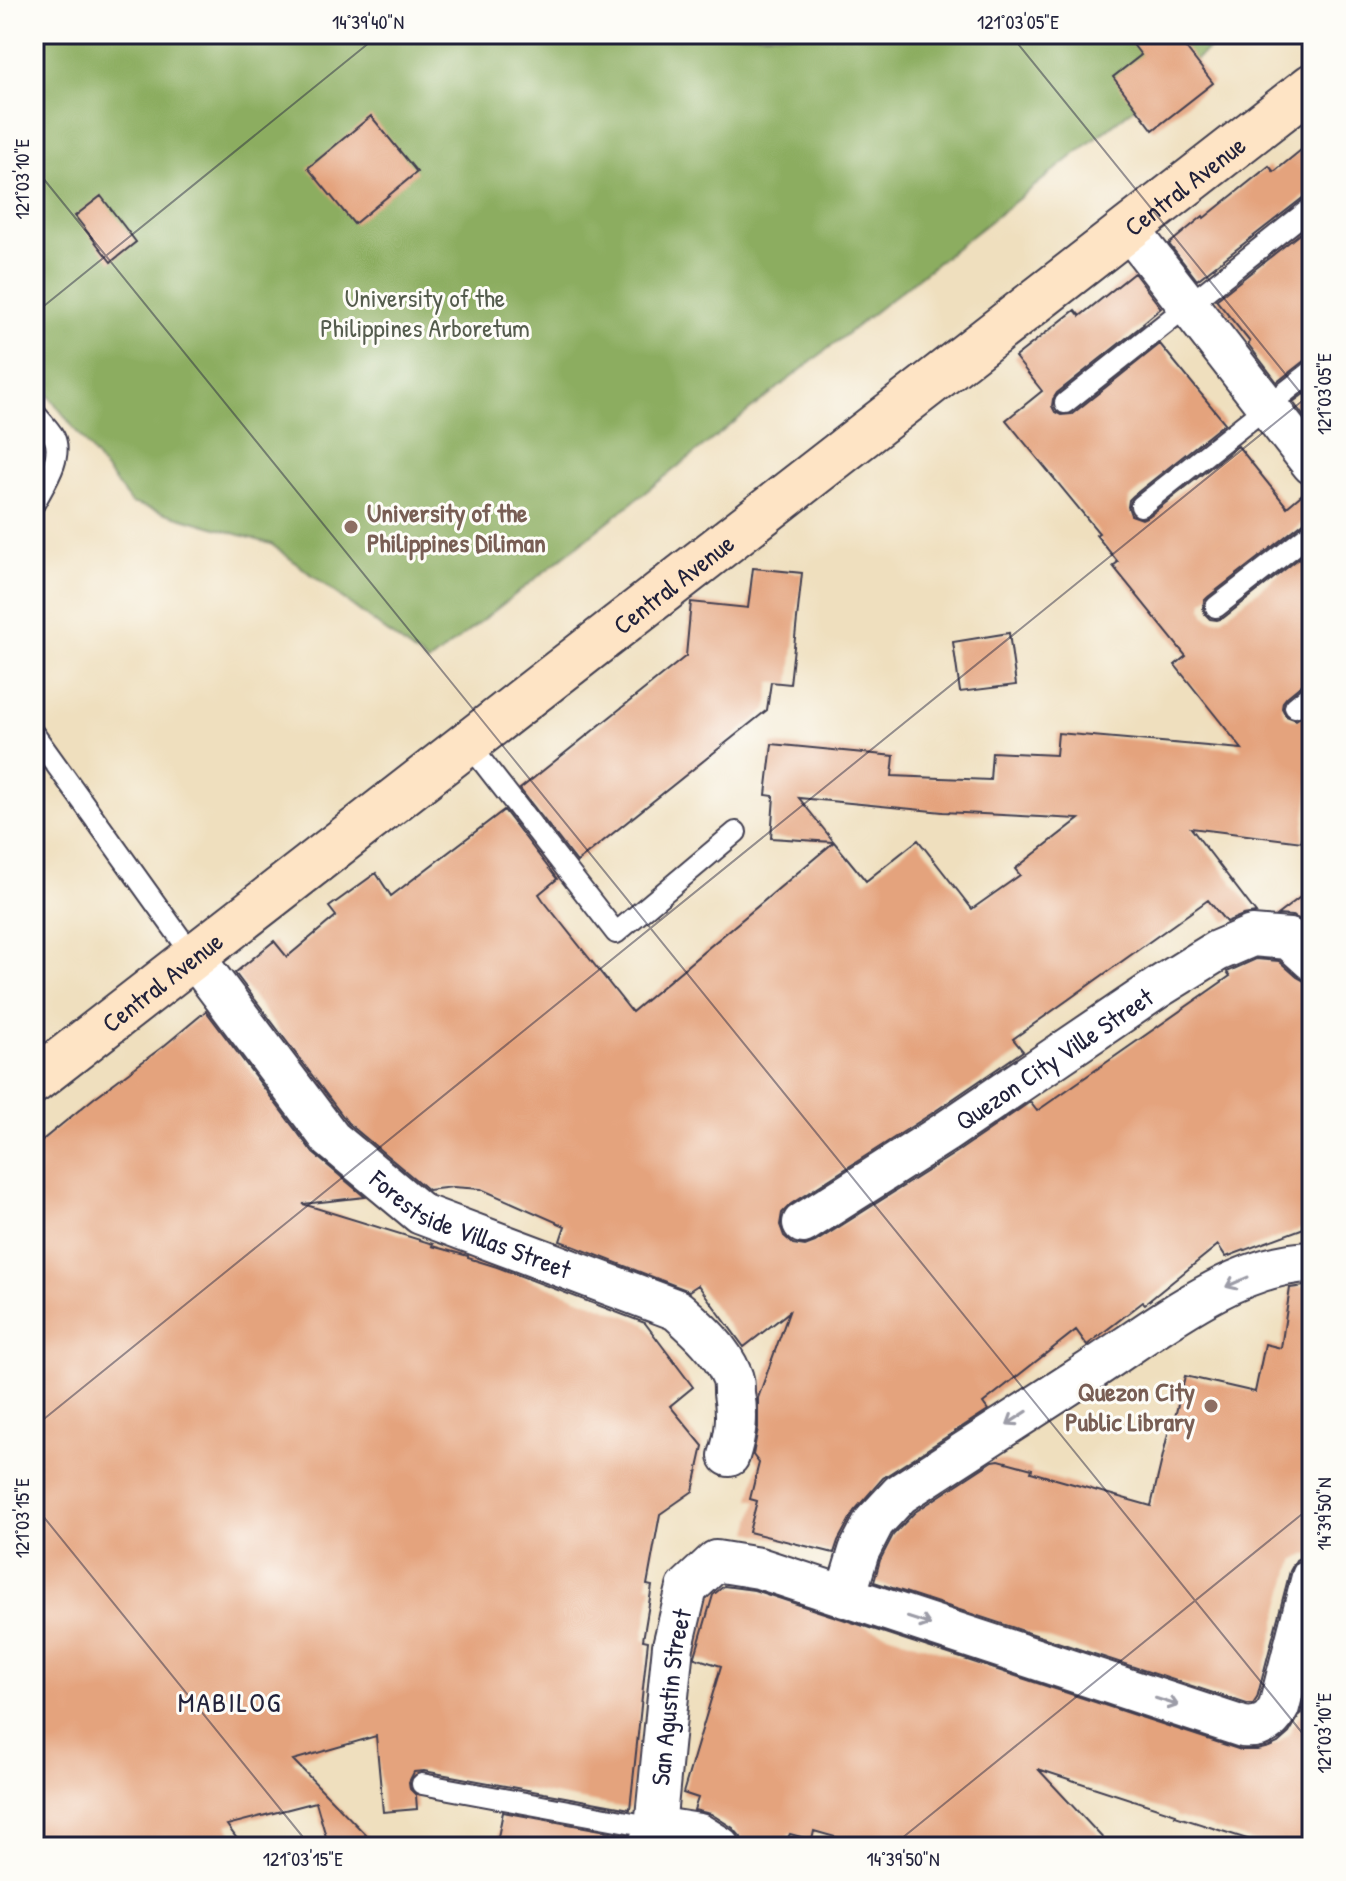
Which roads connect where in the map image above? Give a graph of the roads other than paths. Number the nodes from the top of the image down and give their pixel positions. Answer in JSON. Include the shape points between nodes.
{"nodes":[{"id":1,"x":1312,"y":86,"type":"edge"},
{"id":2,"x":1312,"y":207,"type":"edge"},
{"id":3,"x":1128,"y":228,"type":"junction"},
{"id":4,"x":1189,"y":306,"type":"junction"},
{"id":5,"x":1312,"y":371,"type":"edge"},
{"id":6,"x":1065,"y":403,"type":"dead end"},
{"id":7,"x":1267,"y":406,"type":"junction"},
{"id":8,"x":34,"y":412,"type":"edge"},
{"id":9,"x":1312,"y":464,"type":"edge"},
{"id":10,"x":34,"y":504,"type":"edge"},
{"id":11,"x":1141,"y":506,"type":"dead end"},
{"id":12,"x":1312,"y":532,"type":"edge"},
{"id":13,"x":1216,"y":607,"type":"dead end"},
{"id":14,"x":1312,"y":693,"type":"edge"},
{"id":15,"x":1295,"y":707,"type":"dead end"},
{"id":16,"x":34,"y":734,"type":"edge"},
{"id":17,"x":468,"y":743,"type":"junction"},
{"id":18,"x":736,"y":832,"type":"dead end"},
{"id":19,"x":194,"y":957,"type":"junction"},
{"id":20,"x":1312,"y":960,"type":"edge"},
{"id":21,"x":34,"y":1081,"type":"edge"},
{"id":22,"x":803,"y":1223,"type":"dead end"},
{"id":23,"x":1312,"y":1262,"type":"edge"},
{"id":24,"x":729,"y":1456,"type":"dead end"},
{"id":25,"x":1312,"y":1577,"type":"edge"},
{"id":26,"x":845,"y":1597,"type":"junction"},
{"id":27,"x":422,"y":1784,"type":"dead end"},
{"id":28,"x":651,"y":1837,"type":"edge"},
{"id":29,"x":720,"y":1847,"type":"edge"}],
"edges":[{"from":1,"to":3,"type":"main road","name":"Central Avenue"},
{"from":2,"to":4,"type":"lane"},
{"from":3,"to":4,"type":"street"},
{"from":3,"to":17,"type":"main road","name":"Central Avenue"},
{"from":4,"to":6,"type":"lane"},
{"from":4,"to":7,"type":"street"},
{"from":5,"to":7,"type":"lane"},
{"from":7,"to":9,"type":"street"},
{"from":7,"to":11,"type":"lane"},
{"from":8,"to":10,"type":"lane","via":[[54,437],[57,450]]},
{"from":12,"to":13,"type":"lane"},
{"from":14,"to":15,"type":"lane"},
{"from":16,"to":19,"type":"lane"},
{"from":17,"to":18,"type":"lane","via":[[616,933]]},
{"from":17,"to":19,"type":"main road","name":"Central Avenue"},
{"from":19,"to":21,"type":"main road","name":"Central Avenue"},
{"from":19,"to":24,"type":"street","name":"Forestside Villas Street","via":[[331,1139],[421,1214],[677,1310],[718,1352],[732,1375],[737,1420]]},
{"from":20,"to":22,"type":"street","name":"Quezon City Ville Street","via":[[1289,939],[1252,936],[1217,951]]},
{"from":23,"to":26,"type":"street","one_way":true,"via":[[1292,1262],[1240,1279],[1182,1310],[900,1494],[874,1522]]},
{"from":26,"to":25,"type":"street","one_way":true,"via":[[1254,1729],[1265,1725],[1279,1707]]},
{"from":26,"to":28,"type":"street","name":"San Agustin Street","via":[[759,1568],[716,1561],[687,1588],[673,1646]]},
{"from":27,"to":28,"type":"lane"},
{"from":28,"to":29,"type":"street","via":[[699,1834]]}]}
